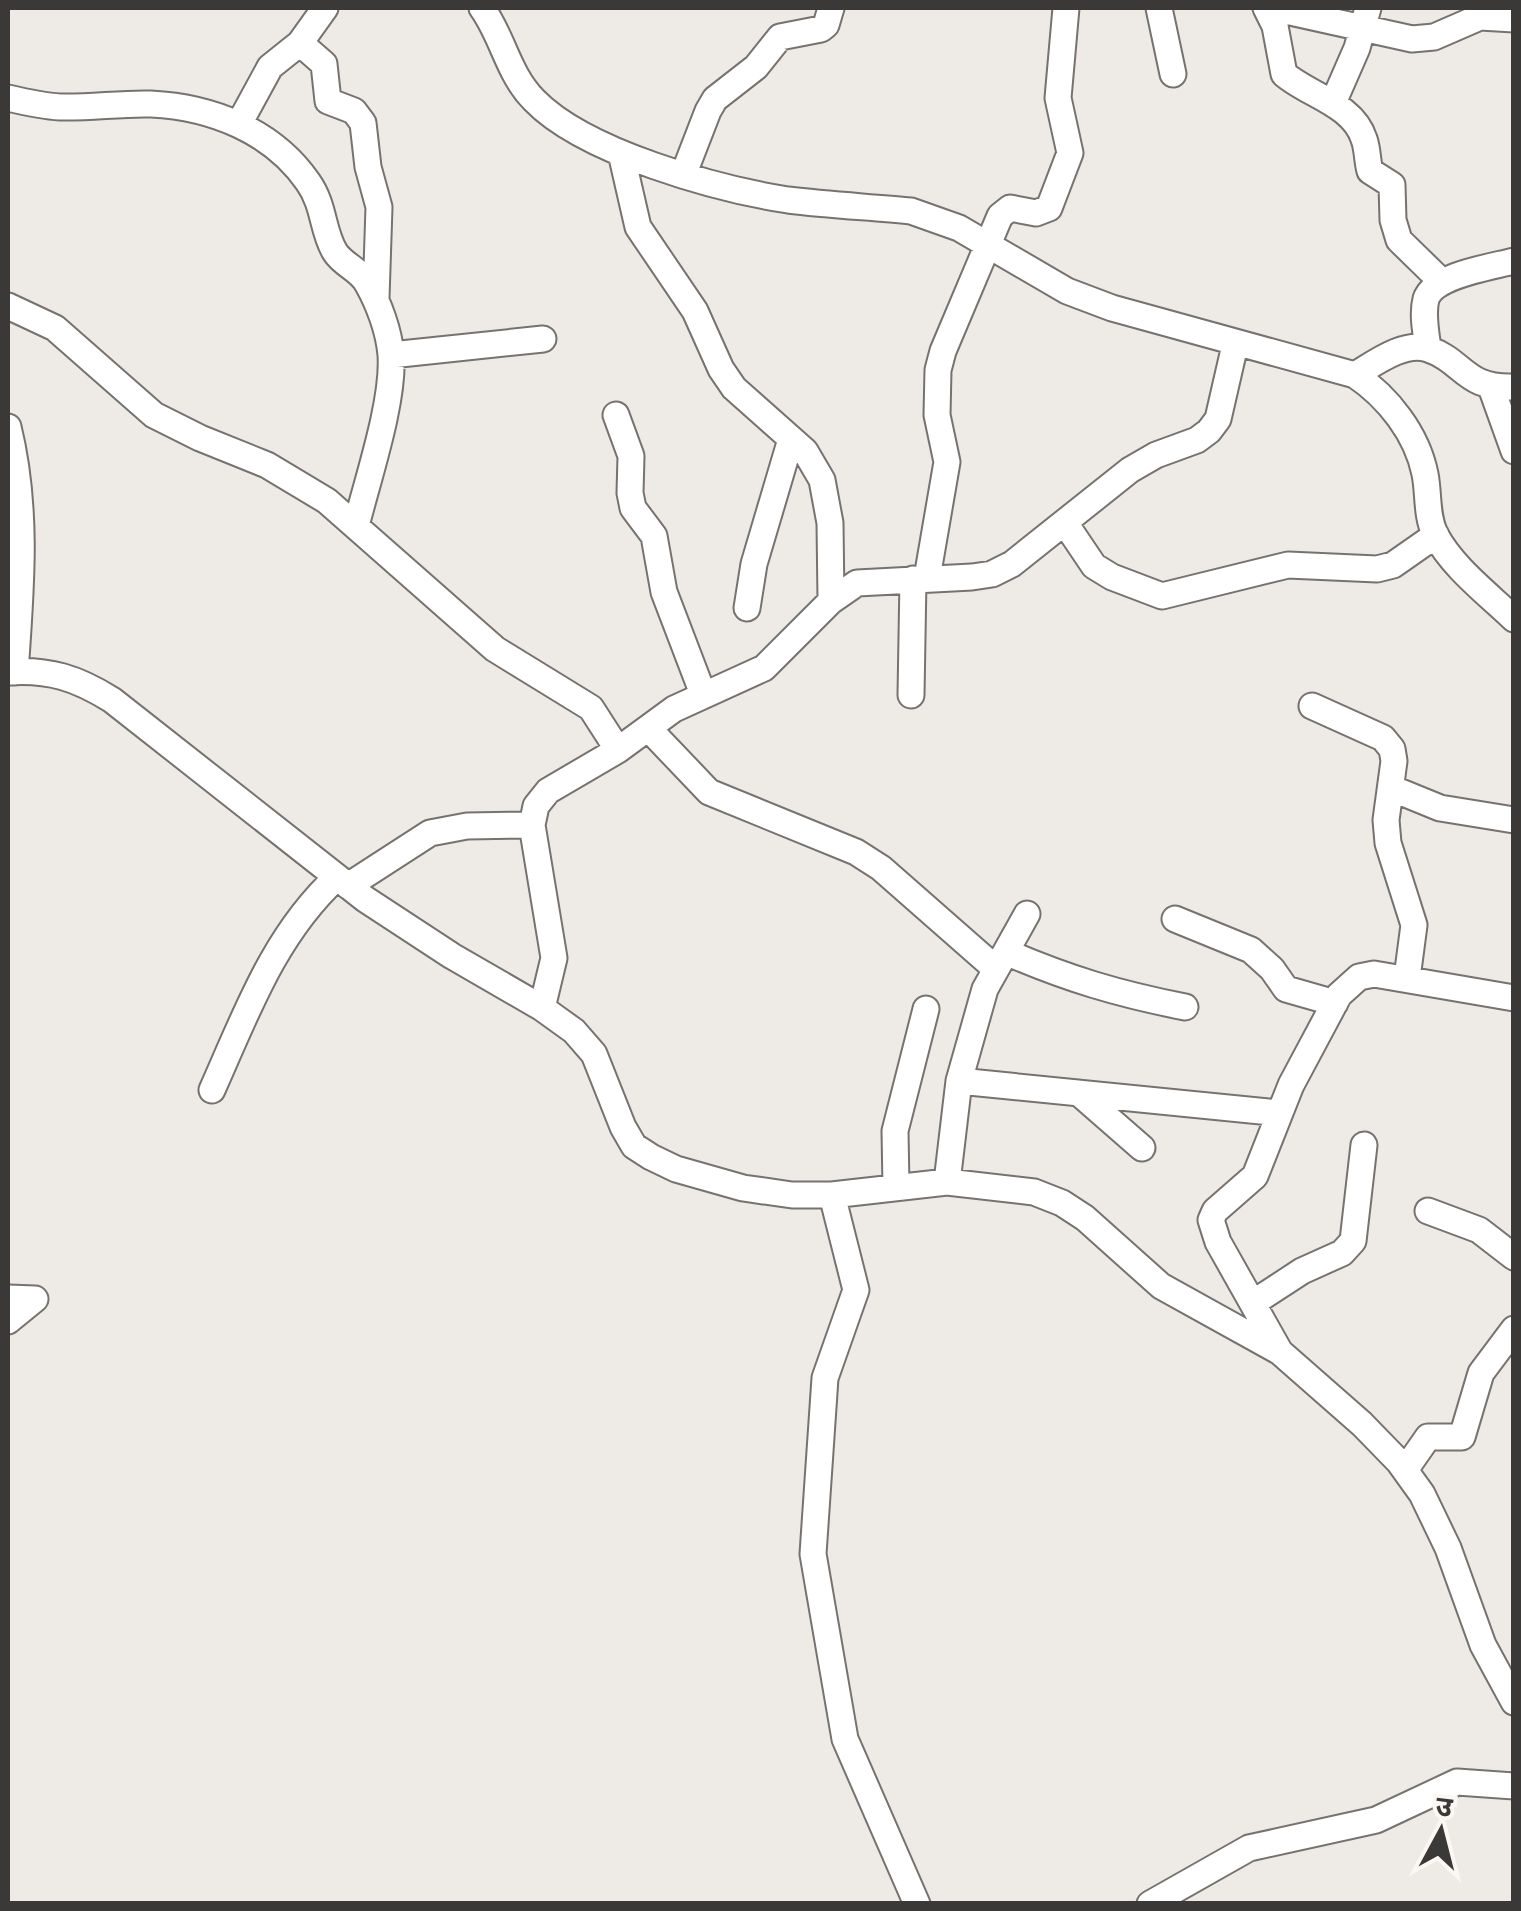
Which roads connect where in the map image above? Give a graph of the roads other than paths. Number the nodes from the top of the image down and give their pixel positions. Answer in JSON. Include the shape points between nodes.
{"nodes":[{"id":1,"x":325,"y":8,"type":"edge"},
{"id":2,"x":482,"y":8,"type":"edge"},
{"id":3,"x":831,"y":8,"type":"edge"},
{"id":4,"x":1066,"y":8,"type":"edge"},
{"id":5,"x":1159,"y":8,"type":"edge"},
{"id":6,"x":1269,"y":8,"type":"edge"},
{"id":7,"x":1366,"y":17,"type":"edge"},
{"id":8,"x":1514,"y":19,"type":"edge"},
{"id":9,"x":300,"y":44,"type":"junction"},
{"id":10,"x":1173,"y":74,"type":"dead end"},
{"id":11,"x":8,"y":98,"type":"edge"},
{"id":12,"x":1333,"y":103,"type":"junction"},
{"id":13,"x":239,"y":124,"type":"junction"},
{"id":14,"x":621,"y":152,"type":"junction"},
{"id":15,"x":684,"y":173,"type":"junction"},
{"id":16,"x":988,"y":244,"type":"junction"},
{"id":17,"x":1514,"y":261,"type":"edge"},
{"id":18,"x":1442,"y":282,"type":"junction"},
{"id":19,"x":376,"y":299,"type":"junction"},
{"id":20,"x":8,"y":306,"type":"edge"},
{"id":21,"x":543,"y":339,"type":"dead end"},
{"id":22,"x":1236,"y":344,"type":"junction"},
{"id":23,"x":1428,"y":348,"type":"junction"},
{"id":24,"x":391,"y":355,"type":"junction"},
{"id":25,"x":1355,"y":375,"type":"junction"},
{"id":26,"x":1502,"y":387,"type":"edge"},
{"id":27,"x":616,"y":415,"type":"dead end"},
{"id":28,"x":8,"y":426,"type":"edge"},
{"id":29,"x":791,"y":439,"type":"junction"},
{"id":30,"x":1514,"y":451,"type":"edge"},
{"id":31,"x":1064,"y":523,"type":"junction"},
{"id":32,"x":356,"y":526,"type":"junction"},
{"id":33,"x":1436,"y":535,"type":"junction"},
{"id":34,"x":920,"y":578,"type":"junction"},
{"id":35,"x":831,"y":601,"type":"junction"},
{"id":36,"x":747,"y":608,"type":"dead end"},
{"id":37,"x":1514,"y":620,"type":"edge"},
{"id":38,"x":12,"y":672,"type":"edge"},
{"id":39,"x":703,"y":694,"type":"junction"},
{"id":40,"x":912,"y":695,"type":"dead end"},
{"id":41,"x":1312,"y":706,"type":"dead end"},
{"id":42,"x":648,"y":728,"type":"junction"},
{"id":43,"x":618,"y":750,"type":"junction"},
{"id":44,"x":1391,"y":788,"type":"junction"},
{"id":45,"x":1514,"y":820,"type":"edge"},
{"id":46,"x":532,"y":825,"type":"junction"},
{"id":47,"x":343,"y":881,"type":"junction"},
{"id":48,"x":1027,"y":914,"type":"dead end"},
{"id":49,"x":1175,"y":920,"type":"dead end"},
{"id":50,"x":1001,"y":960,"type":"junction"},
{"id":51,"x":1407,"y":978,"type":"junction"},
{"id":52,"x":1514,"y":998,"type":"edge"},
{"id":53,"x":1335,"y":1003,"type":"junction"},
{"id":54,"x":1185,"y":1007,"type":"dead end"},
{"id":55,"x":542,"y":1008,"type":"junction"},
{"id":56,"x":926,"y":1009,"type":"dead end"},
{"id":57,"x":959,"y":1081,"type":"junction"},
{"id":58,"x":212,"y":1090,"type":"dead end"},
{"id":59,"x":1079,"y":1094,"type":"junction"},
{"id":60,"x":1279,"y":1114,"type":"junction"},
{"id":61,"x":1364,"y":1145,"type":"dead end"},
{"id":62,"x":1142,"y":1148,"type":"dead end"},
{"id":63,"x":948,"y":1182,"type":"junction"},
{"id":64,"x":896,"y":1188,"type":"junction"},
{"id":65,"x":832,"y":1195,"type":"junction"},
{"id":66,"x":1428,"y":1211,"type":"dead end"},
{"id":67,"x":1514,"y":1258,"type":"edge"},
{"id":68,"x":8,"y":1298,"type":"edge"},
{"id":69,"x":1253,"y":1303,"type":"junction"},
{"id":70,"x":8,"y":1320,"type":"edge"},
{"id":71,"x":1514,"y":1329,"type":"edge"},
{"id":72,"x":1280,"y":1352,"type":"junction"},
{"id":73,"x":1404,"y":1470,"type":"junction"},
{"id":74,"x":1514,"y":1702,"type":"edge"},
{"id":75,"x":1514,"y":1786,"type":"edge"},
{"id":76,"x":917,"y":1904,"type":"edge"},
{"id":77,"x":1150,"y":1904,"type":"edge"}],
"edges":[{"from":1,"to":9,"type":"street"},
{"from":2,"to":14,"type":"street","via":[[536,103]]},
{"from":3,"to":15,"type":"street","via":[[821,29],[780,37],[756,68],[715,99]]},
{"from":4,"to":16,"type":"street","via":[[1058,98],[1067,166],[1048,208],[1004,210]]},
{"from":5,"to":10,"type":"street"},
{"from":6,"to":7,"type":"street"},
{"from":6,"to":12,"type":"street","via":[[1284,74]]},
{"from":7,"to":8,"type":"street","via":[[1424,40],[1469,20]]},
{"from":7,"to":12,"type":"street"},
{"from":9,"to":13,"type":"street","via":[[270,67]]},
{"from":9,"to":19,"type":"street","via":[[324,64],[328,101],[364,123],[379,207]]},
{"from":11,"to":13,"type":"street","via":[[63,107],[152,104]]},
{"from":12,"to":18,"type":"street","via":[[1362,134],[1370,171],[1392,185],[1399,240]]},
{"from":13,"to":19,"type":"street","via":[[274,143],[296,166],[317,196],[336,253],[363,276]]},
{"from":14,"to":15,"type":"street"},
{"from":14,"to":29,"type":"street","via":[[638,227],[695,311],[721,370]]},
{"from":15,"to":16,"type":"street","via":[[785,199],[911,211]]},
{"from":16,"to":22,"type":"street","via":[[1068,291]]},
{"from":16,"to":34,"type":"street","via":[[938,370],[946,462]]},
{"from":17,"to":18,"type":"street"},
{"from":18,"to":23,"type":"street","via":[[1427,297]]},
{"from":19,"to":24,"type":"street"},
{"from":20,"to":32,"type":"street","via":[[55,328],[154,415],[293,478]]},
{"from":21,"to":24,"type":"street"},
{"from":22,"to":25,"type":"street"},
{"from":22,"to":31,"type":"street","via":[[1218,419],[1209,431],[1144,461]]},
{"from":23,"to":25,"type":"street","via":[[1400,351]]},
{"from":23,"to":26,"type":"street","via":[[1478,382]]},
{"from":24,"to":32,"type":"street"},
{"from":25,"to":33,"type":"street","via":[[1408,430],[1425,473]]},
{"from":26,"to":30,"type":"street"},
{"from":27,"to":39,"type":"street","via":[[631,456],[634,508],[654,536],[664,592]]},
{"from":28,"to":38,"type":"street","via":[[22,510]]},
{"from":29,"to":35,"type":"street","via":[[815,465],[827,494]]},
{"from":29,"to":36,"type":"street"},
{"from":31,"to":33,"type":"street","via":[[1094,566],[1162,596],[1288,566],[1377,569]]},
{"from":31,"to":34,"type":"street","via":[[992,574]]},
{"from":32,"to":43,"type":"street","via":[[495,649],[591,708]]},
{"from":33,"to":37,"type":"street"},
{"from":34,"to":35,"type":"street","via":[[857,582]]},
{"from":34,"to":40,"type":"street"},
{"from":35,"to":39,"type":"street","via":[[764,668]]},
{"from":38,"to":47,"type":"street","via":[[58,673],[112,700]]},
{"from":39,"to":42,"type":"street"},
{"from":41,"to":44,"type":"street","via":[[1383,738],[1392,748]]},
{"from":42,"to":43,"type":"street"},
{"from":42,"to":50,"type":"street","via":[[709,792],[856,852]]},
{"from":43,"to":46,"type":"street","via":[[548,791]]},
{"from":44,"to":45,"type":"street","via":[[1440,808]]},
{"from":44,"to":51,"type":"street","via":[[1388,843],[1414,925]]},
{"from":46,"to":47,"type":"street","via":[[430,833]]},
{"from":46,"to":55,"type":"street","via":[[554,958]]},
{"from":47,"to":55,"type":"street"},
{"from":47,"to":58,"type":"street","via":[[306,907],[290,930],[258,984]]},
{"from":48,"to":50,"type":"street"},
{"from":49,"to":53,"type":"street","via":[[1250,950],[1286,989]]},
{"from":50,"to":54,"type":"street"},
{"from":50,"to":57,"type":"street","via":[[985,989]]},
{"from":51,"to":52,"type":"street"},
{"from":51,"to":53,"type":"street","via":[[1359,977]]},
{"from":53,"to":60,"type":"street"},
{"from":55,"to":65,"type":"street","via":[[594,1054],[623,1127],[651,1158],[742,1188]]},
{"from":56,"to":64,"type":"street","via":[[895,1131]]},
{"from":57,"to":59,"type":"street"},
{"from":57,"to":63,"type":"street"},
{"from":59,"to":60,"type":"street"},
{"from":59,"to":62,"type":"street"},
{"from":60,"to":69,"type":"street","via":[[1254,1176],[1212,1220]]},
{"from":61,"to":69,"type":"street","via":[[1353,1241]]},
{"from":63,"to":64,"type":"street"},
{"from":63,"to":72,"type":"street","via":[[1034,1192],[1062,1203],[1160,1286]]},
{"from":64,"to":65,"type":"street"},
{"from":65,"to":76,"type":"street","via":[[856,1290],[825,1378],[814,1554],[845,1739]]},
{"from":66,"to":67,"type":"street","via":[[1478,1230]]},
{"from":68,"to":70,"type":"street","via":[[35,1299]]},
{"from":69,"to":72,"type":"street"},
{"from":71,"to":73,"type":"street","via":[[1480,1374],[1462,1437],[1428,1437]]},
{"from":72,"to":73,"type":"street"},
{"from":73,"to":74,"type":"street","via":[[1439,1525],[1483,1646]]},
{"from":75,"to":77,"type":"street","via":[[1457,1782],[1376,1820],[1249,1848]]}]}
